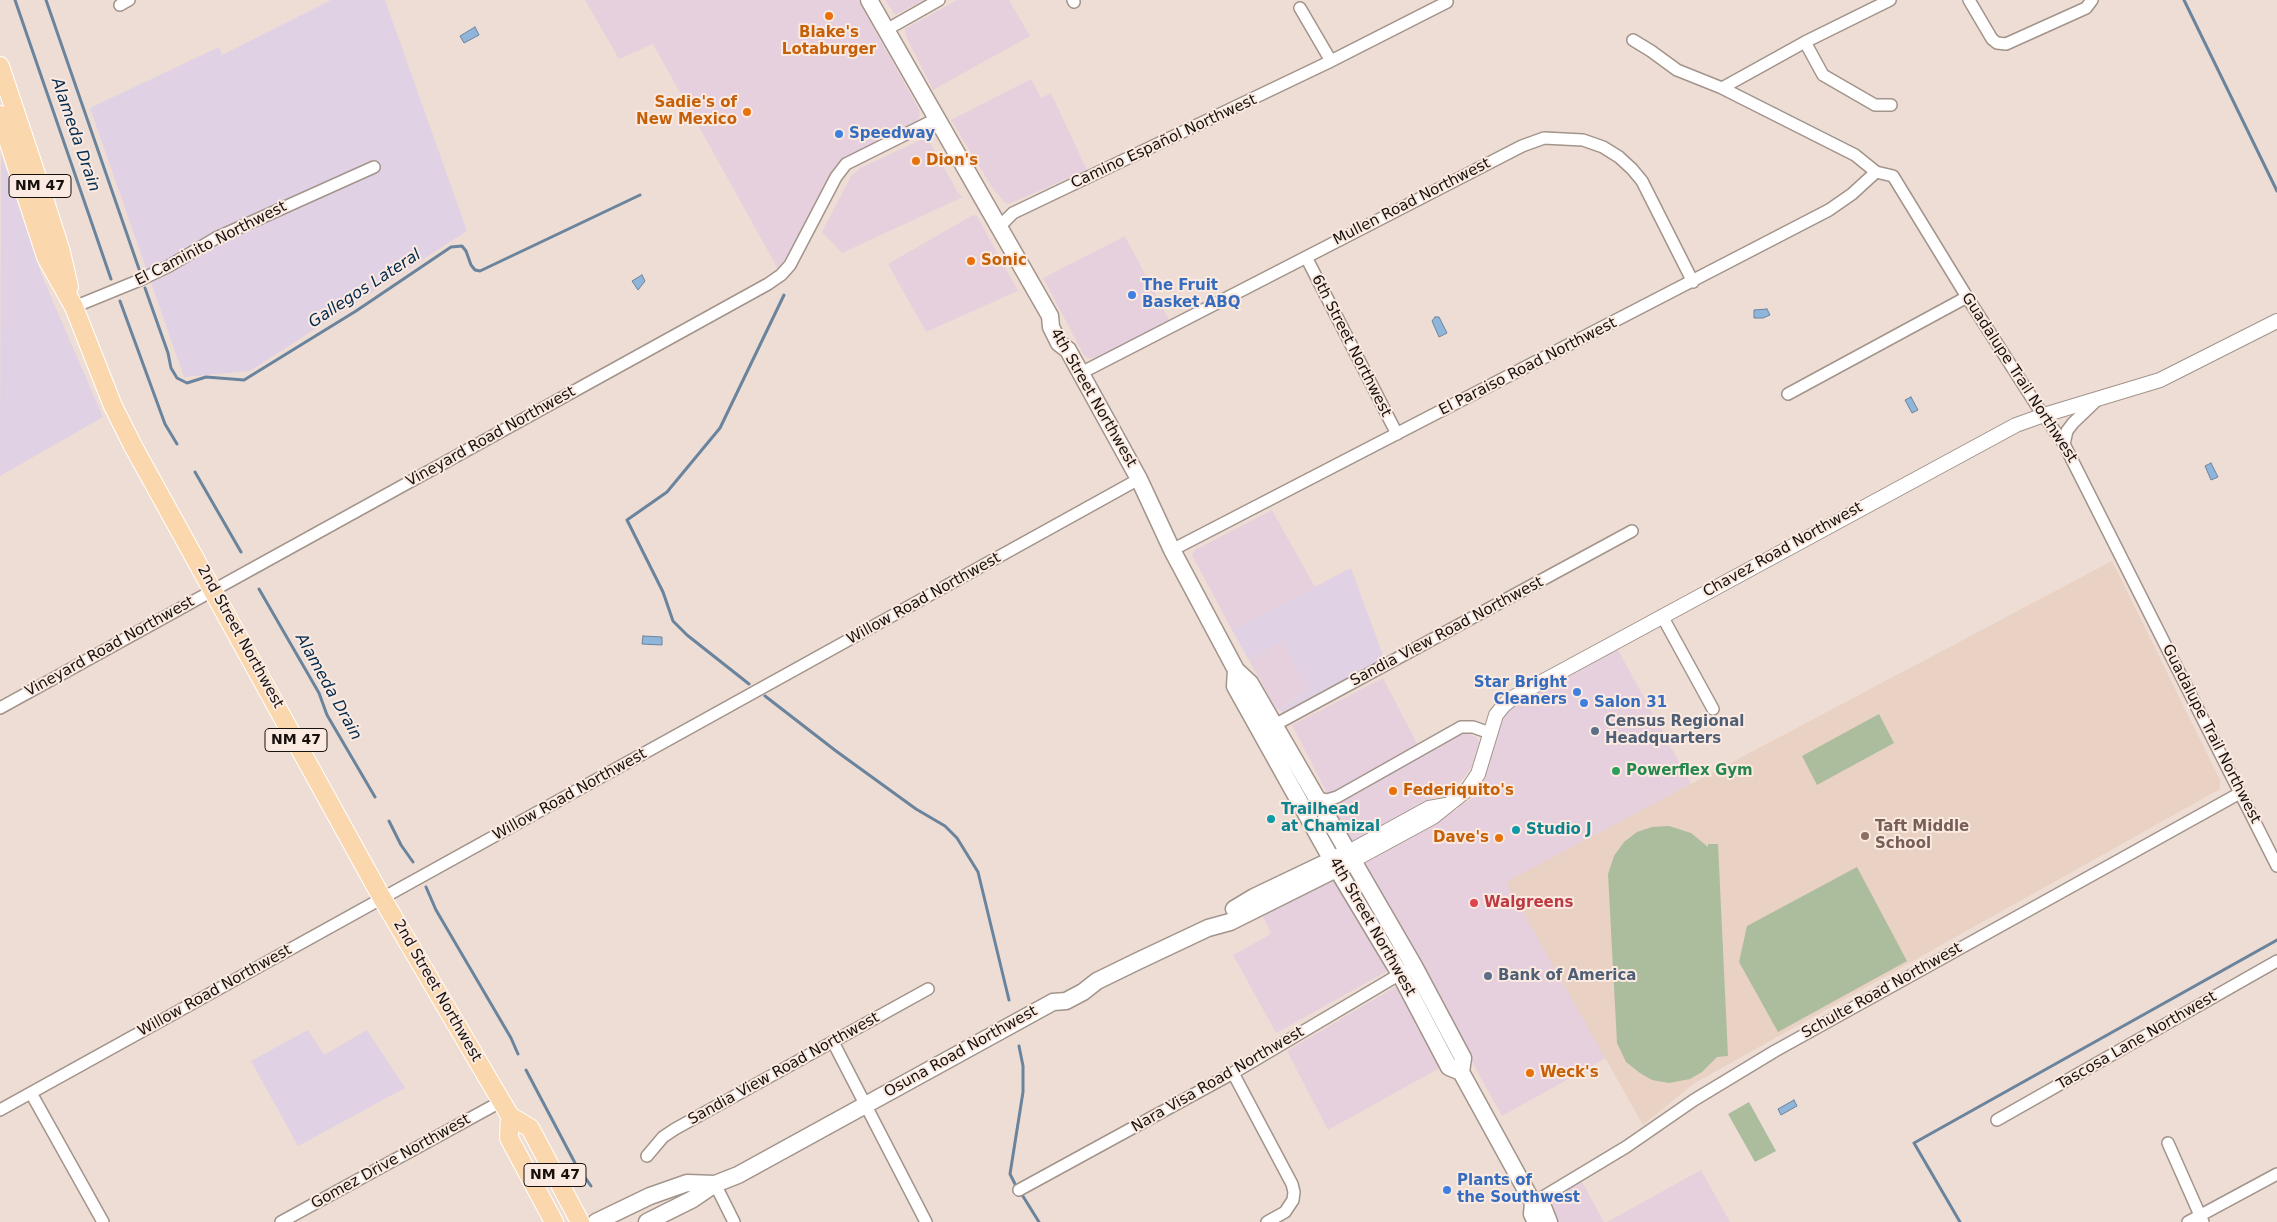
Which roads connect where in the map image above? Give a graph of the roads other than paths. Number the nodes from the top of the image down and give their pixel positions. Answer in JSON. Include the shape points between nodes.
{"nodes":[{"id":1,"x":869,"y":0,"type":"edge"},
{"id":2,"x":939,"y":0,"type":"edge"},
{"id":3,"x":1446,"y":0,"type":"edge"},
{"id":4,"x":1890,"y":0,"type":"edge"},
{"id":5,"x":1969,"y":0,"type":"edge"},
{"id":6,"x":2092,"y":0,"type":"edge"},
{"id":7,"x":1300,"y":8,"type":"dead end"},
{"id":8,"x":886,"y":30,"type":"junction"},
{"id":9,"x":1633,"y":40,"type":"dead end"},
{"id":10,"x":1805,"y":42,"type":"junction"},
{"id":11,"x":1332,"y":61,"type":"junction"},
{"id":12,"x":0,"y":66,"type":"edge"},
{"id":13,"x":1722,"y":88,"type":"junction"},
{"id":14,"x":1891,"y":105,"type":"dead end"},
{"id":15,"x":0,"y":115,"type":"edge"},
{"id":16,"x":936,"y":119,"type":"junction"},
{"id":17,"x":374,"y":167,"type":"dead end"},
{"id":18,"x":1876,"y":172,"type":"junction"},
{"id":19,"x":999,"y":227,"type":"junction"},
{"id":20,"x":1306,"y":257,"type":"junction"},
{"id":21,"x":1693,"y":282,"type":"junction"},
{"id":22,"x":1967,"y":298,"type":"junction"},
{"id":23,"x":74,"y":307,"type":"junction"},
{"id":24,"x":2277,"y":321,"type":"edge"},
{"id":25,"x":1081,"y":373,"type":"junction"},
{"id":26,"x":1788,"y":394,"type":"dead end"},
{"id":27,"x":2096,"y":401,"type":"junction"},
{"id":28,"x":2044,"y":414,"type":"junction"},
{"id":29,"x":1397,"y":434,"type":"junction"},
{"id":30,"x":2064,"y":444,"type":"junction"},
{"id":31,"x":1139,"y":479,"type":"junction"},
{"id":32,"x":1632,"y":531,"type":"dead end"},
{"id":33,"x":1172,"y":550,"type":"junction"},
{"id":34,"x":214,"y":589,"type":"junction"},
{"id":35,"x":1662,"y":616,"type":"junction"},
{"id":36,"x":0,"y":708,"type":"edge"},
{"id":37,"x":1712,"y":709,"type":"dead end"},
{"id":38,"x":1268,"y":729,"type":"junction"},
{"id":39,"x":1490,"y":732,"type":"junction"},
{"id":40,"x":2240,"y":793,"type":"junction"},
{"id":41,"x":1315,"y":797,"type":"junction"},
{"id":42,"x":1342,"y":859,"type":"junction"},
{"id":43,"x":2277,"y":866,"type":"edge"},
{"id":44,"x":382,"y":898,"type":"junction"},
{"id":45,"x":2277,"y":961,"type":"edge"},
{"id":46,"x":1407,"y":970,"type":"junction"},
{"id":47,"x":928,"y":990,"type":"dead end"},
{"id":48,"x":833,"y":1042,"type":"junction"},
{"id":49,"x":1233,"y":1073,"type":"junction"},
{"id":50,"x":31,"y":1092,"type":"junction"},
{"id":51,"x":866,"y":1104,"type":"junction"},
{"id":52,"x":506,"y":1109,"type":"junction"},
{"id":53,"x":0,"y":1110,"type":"edge"},
{"id":54,"x":1997,"y":1120,"type":"dead end"},
{"id":55,"x":2168,"y":1144,"type":"dead end"},
{"id":56,"x":647,"y":1156,"type":"dead end"},
{"id":57,"x":2277,"y":1174,"type":"edge"},
{"id":58,"x":715,"y":1184,"type":"junction"},
{"id":59,"x":1019,"y":1190,"type":"dead end"},
{"id":60,"x":1533,"y":1203,"type":"junction"},
{"id":61,"x":2202,"y":1219,"type":"edge"},
{"id":62,"x":103,"y":1222,"type":"edge"},
{"id":63,"x":281,"y":1222,"type":"edge"},
{"id":64,"x":554,"y":1222,"type":"edge"},
{"id":65,"x":580,"y":1222,"type":"edge"},
{"id":66,"x":596,"y":1222,"type":"edge"},
{"id":67,"x":647,"y":1222,"type":"edge"},
{"id":68,"x":734,"y":1222,"type":"edge"},
{"id":69,"x":926,"y":1222,"type":"edge"},
{"id":70,"x":1267,"y":1222,"type":"edge"},
{"id":71,"x":1536,"y":1222,"type":"edge"},
{"id":72,"x":1549,"y":1222,"type":"edge"},
{"id":73,"x":2188,"y":1222,"type":"edge"}],
"edges":[{"from":1,"to":8,"type":"main road","name":"4th Street Northwest"},
{"from":2,"to":8,"type":"street"},
{"from":3,"to":11,"type":"street","name":"Camino Español Northwest"},
{"from":4,"to":10,"type":"street"},
{"from":5,"to":6,"type":"street","via":[[1992,39],[2006,44],[2086,8]]},
{"from":7,"to":11,"type":"street"},
{"from":8,"to":16,"type":"main road","name":"4th Street Northwest"},
{"from":9,"to":13,"type":"street","name":"Guadalupe Trail Northwest","via":[[1677,70]]},
{"from":10,"to":13,"type":"street"},
{"from":10,"to":14,"type":"street","via":[[1823,75],[1875,105]]},
{"from":11,"to":19,"type":"street","name":"Camino Español Northwest","via":[[1013,213]]},
{"from":12,"to":23,"type":"main road","name":"2nd Street Northwest","number":"NM 47","via":[[61,252]]},
{"from":13,"to":18,"type":"street","name":"Guadalupe Trail Northwest","via":[[1855,155]]},
{"from":15,"to":23,"type":"main road","name":"2nd Street Northwest","number":"NM 47","via":[[46,257]]},
{"from":16,"to":19,"type":"main road","name":"4th Street Northwest"},
{"from":16,"to":34,"type":"street","name":"Vineyard Road Northwest","via":[[846,164],[790,265],[768,284]]},
{"from":17,"to":23,"type":"street","name":"El Caminito Northwest","via":[[216,238],[140,280]]},
{"from":18,"to":21,"type":"street","name":"El Paraiso Road Northwest","via":[[1829,210]]},
{"from":18,"to":22,"type":"street","name":"Guadalupe Trail Northwest","via":[[1894,176]]},
{"from":19,"to":25,"type":"main road","name":"4th Street Northwest","via":[[1050,316],[1067,339],[1068,350]]},
{"from":20,"to":21,"type":"street","name":"Mullen Road Northwest","via":[[1522,146],[1544,138],[1564,138],[1603,147],[1619,157],[1642,180]]},
{"from":20,"to":25,"type":"street","name":"Mullen Road Northwest"},
{"from":20,"to":29,"type":"street","name":"6th Street Northwest"},
{"from":21,"to":29,"type":"street","name":"El Paraiso Road Northwest"},
{"from":22,"to":26,"type":"street"},
{"from":22,"to":28,"type":"street","name":"Guadalupe Trail Northwest"},
{"from":23,"to":34,"type":"main road","name":"2nd Street Northwest","number":"NM 47","via":[[113,406]]},
{"from":24,"to":27,"type":"street","name":"Chavez Road Northwest","via":[[2160,380]]},
{"from":25,"to":31,"type":"main road","name":"4th Street Northwest"},
{"from":27,"to":28,"type":"street","name":"Chavez Road Northwest"},
{"from":27,"to":30,"type":"street","via":[[2073,423]]},
{"from":28,"to":30,"type":"street","name":"Guadalupe Trail Northwest"},
{"from":28,"to":35,"type":"street","name":"Chavez Road Northwest","via":[[2008,430]]},
{"from":29,"to":33,"type":"street","name":"El Paraiso Road Northwest"},
{"from":30,"to":40,"type":"street","name":"Guadalupe Trail Northwest"},
{"from":31,"to":33,"type":"main road","name":"4th Street Northwest"},
{"from":31,"to":44,"type":"street","name":"Willow Road Northwest"},
{"from":32,"to":38,"type":"street","name":"Sandia View Road Northwest"},
{"from":33,"to":38,"type":"main road","name":"4th Street Northwest","via":[[1236,670],[1236,686]]},
{"from":34,"to":36,"type":"street","name":"Vineyard Road Northwest"},
{"from":34,"to":44,"type":"main road","name":"2nd Street Northwest","number":"NM 47"},
{"from":35,"to":37,"type":"street"},
{"from":35,"to":39,"type":"street","name":"Chavez Road Northwest","via":[[1508,701],[1500,709]]},
{"from":38,"to":41,"type":"main road","name":"4th Street Northwest"},
{"from":38,"to":42,"type":"main road","name":"4th Street Northwest","via":[[1278,763]]},
{"from":39,"to":41,"type":"street","via":[[1467,726],[1455,730],[1346,792],[1327,800]]},
{"from":39,"to":42,"type":"street","via":[[1474,782],[1468,789],[1433,817]]},
{"from":40,"to":43,"type":"street","name":"Guadalupe Trail Northwest"},
{"from":40,"to":60,"type":"street","name":"Schulte Road Northwest","via":[[1775,1051]]},
{"from":41,"to":42,"type":"main road","name":"4th Street Northwest"},
{"from":42,"to":46,"type":"main road","name":"4th Street Northwest"},
{"from":42,"to":51,"type":"main road","name":"Osuna Road Northwest","via":[[1254,897],[1208,928],[1097,981],[1082,982],[1064,991],[1053,1002]]},
{"from":44,"to":50,"type":"street","name":"Willow Road Northwest"},
{"from":44,"to":52,"type":"main road","name":"2nd Street Northwest","number":"NM 47"},
{"from":45,"to":54,"type":"street","name":"Tascosa Lane Northwest"},
{"from":46,"to":49,"type":"street","name":"Nara Visa Road Northwest"},
{"from":46,"to":60,"type":"main road","name":"4th Street Northwest","via":[[1449,1067],[1461,1072]]},
{"from":47,"to":48,"type":"street","name":"Sandia View Road Northwest"},
{"from":48,"to":51,"type":"street"},
{"from":48,"to":56,"type":"street","name":"Sandia View Road Northwest","via":[[675,1129],[663,1137]]},
{"from":49,"to":59,"type":"street","name":"Nara Visa Road Northwest"},
{"from":49,"to":70,"type":"street","via":[[1294,1192],[1285,1212]]},
{"from":50,"to":53,"type":"street","name":"Willow Road Northwest"},
{"from":50,"to":62,"type":"street"},
{"from":51,"to":58,"type":"main road","name":"Osuna Road Northwest","via":[[738,1175]]},
{"from":51,"to":69,"type":"street"},
{"from":52,"to":63,"type":"street","name":"Gomez Drive Northwest"},
{"from":52,"to":64,"type":"main road","name":"2nd Street Northwest","number":"NM 47","via":[[509,1138]]},
{"from":52,"to":65,"type":"main road","name":"2nd Street Northwest","number":"NM 47","via":[[530,1128]]},
{"from":55,"to":61,"type":"street"},
{"from":57,"to":61,"type":"street"},
{"from":58,"to":66,"type":"main road","name":"Osuna Road Northwest","via":[[687,1183],[650,1196]]},
{"from":58,"to":67,"type":"main road","name":"Osuna Road Northwest"},
{"from":58,"to":68,"type":"street"},
{"from":60,"to":71,"type":"main road","name":"4th Street Northwest","via":[[1532,1214]]},
{"from":60,"to":72,"type":"main road","name":"4th Street Northwest","via":[[1543,1206]]},
{"from":61,"to":73,"type":"street"}]}
